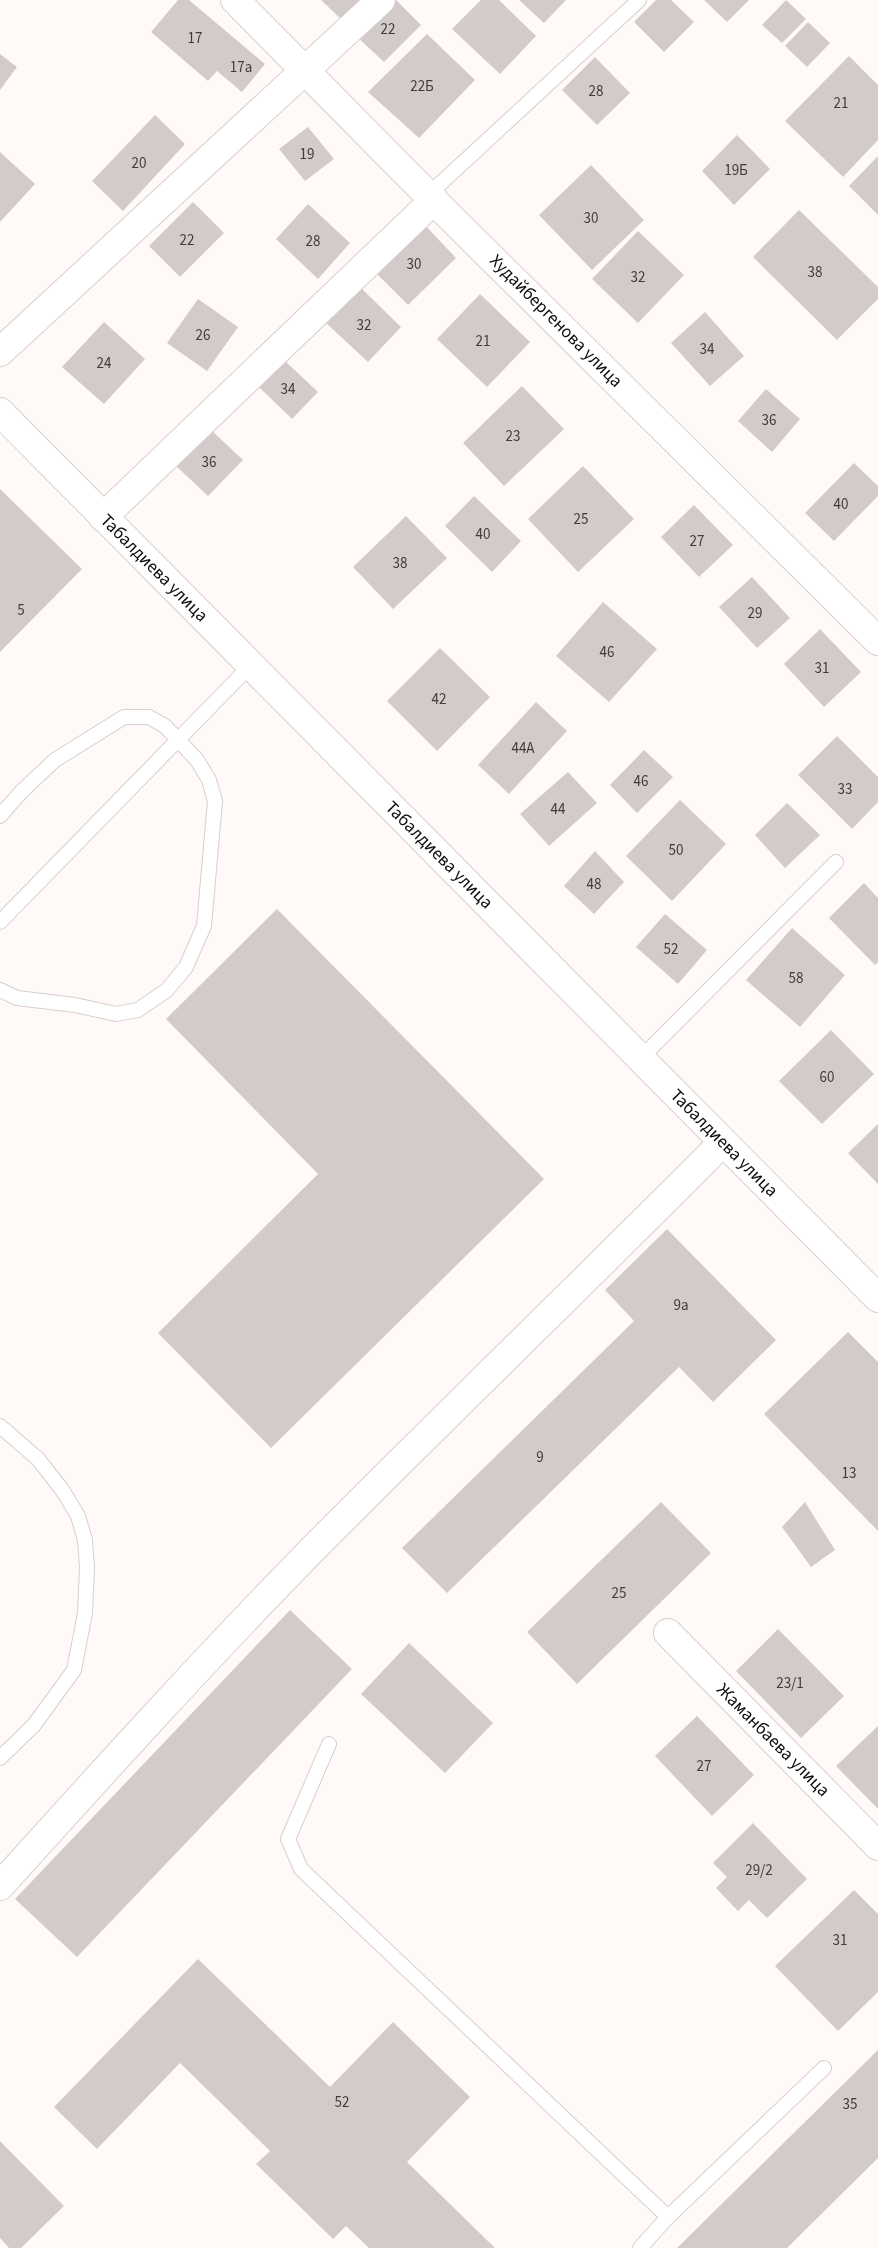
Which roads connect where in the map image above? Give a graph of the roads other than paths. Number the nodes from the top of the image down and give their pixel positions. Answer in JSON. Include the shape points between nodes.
{"nodes":[{"id":1,"x":235,"y":0,"type":"edge"},
{"id":2,"x":381,"y":0,"type":"edge"},
{"id":3,"x":638,"y":0,"type":"edge"},
{"id":4,"x":304,"y":70,"type":"junction"},
{"id":5,"x":431,"y":198,"type":"junction"},
{"id":6,"x":0,"y":352,"type":"edge"},
{"id":7,"x":0,"y":412,"type":"edge"},
{"id":8,"x":103,"y":516,"type":"junction"},
{"id":9,"x":878,"y":641,"type":"edge"},
{"id":10,"x":251,"y":665,"type":"junction"},
{"id":11,"x":177,"y":739,"type":"junction"},
{"id":12,"x":0,"y":816,"type":"edge"},
{"id":13,"x":836,"y":862,"type":"dead end"},
{"id":14,"x":0,"y":922,"type":"edge"},
{"id":15,"x":0,"y":990,"type":"edge"},
{"id":16,"x":640,"y":1059,"type":"junction"},
{"id":17,"x":723,"y":1142,"type":"junction"},
{"id":18,"x":878,"y":1298,"type":"edge"},
{"id":19,"x":0,"y":1426,"type":"edge"},
{"id":20,"x":668,"y":1633,"type":"dead end"},
{"id":21,"x":329,"y":1744,"type":"dead end"},
{"id":22,"x":0,"y":1758,"type":"edge"},
{"id":23,"x":878,"y":1846,"type":"edge"},
{"id":24,"x":0,"y":1886,"type":"edge"},
{"id":25,"x":824,"y":2068,"type":"dead end"},
{"id":26,"x":668,"y":2217,"type":"junction"},
{"id":27,"x":640,"y":2248,"type":"edge"}],
"edges":[{"from":1,"to":4,"type":"street","name":"Худайбергенова улица"},
{"from":2,"to":4,"type":"street"},
{"from":3,"to":5,"type":"lane"},
{"from":4,"to":5,"type":"street","name":"Худайбергенова улица"},
{"from":4,"to":6,"type":"street"},
{"from":5,"to":8,"type":"street"},
{"from":5,"to":9,"type":"street","name":"Худайбергенова улица"},
{"from":7,"to":8,"type":"street","name":"Табалдиева улица"},
{"from":8,"to":10,"type":"street","name":"Табалдиева улица"},
{"from":10,"to":11,"type":"lane"},
{"from":10,"to":16,"type":"street","name":"Табалдиева улица"},
{"from":11,"to":12,"type":"lane","via":[[165,726],[149,718],[124,717],[55,760]]},
{"from":11,"to":14,"type":"lane"},
{"from":11,"to":15,"type":"lane","via":[[210,780],[215,800],[204,926],[186,967],[167,990],[138,1010],[116,1014],[17,998]]},
{"from":13,"to":16,"type":"lane"},
{"from":16,"to":17,"type":"street","name":"Табалдиева улица"},
{"from":17,"to":18,"type":"street","name":"Табалдиева улица"},
{"from":17,"to":24,"type":"street","via":[[311,1551],[130,1742]]},
{"from":19,"to":22,"type":"lane","via":[[38,1459],[63,1491],[78,1516],[86,1568],[85,1613],[74,1670],[34,1726]]},
{"from":20,"to":23,"type":"street","name":"Жаманбаева улица"},
{"from":21,"to":26,"type":"lane","via":[[288,1839],[301,1869]]},
{"from":25,"to":26,"type":"lane"},
{"from":26,"to":27,"type":"lane"}]}
